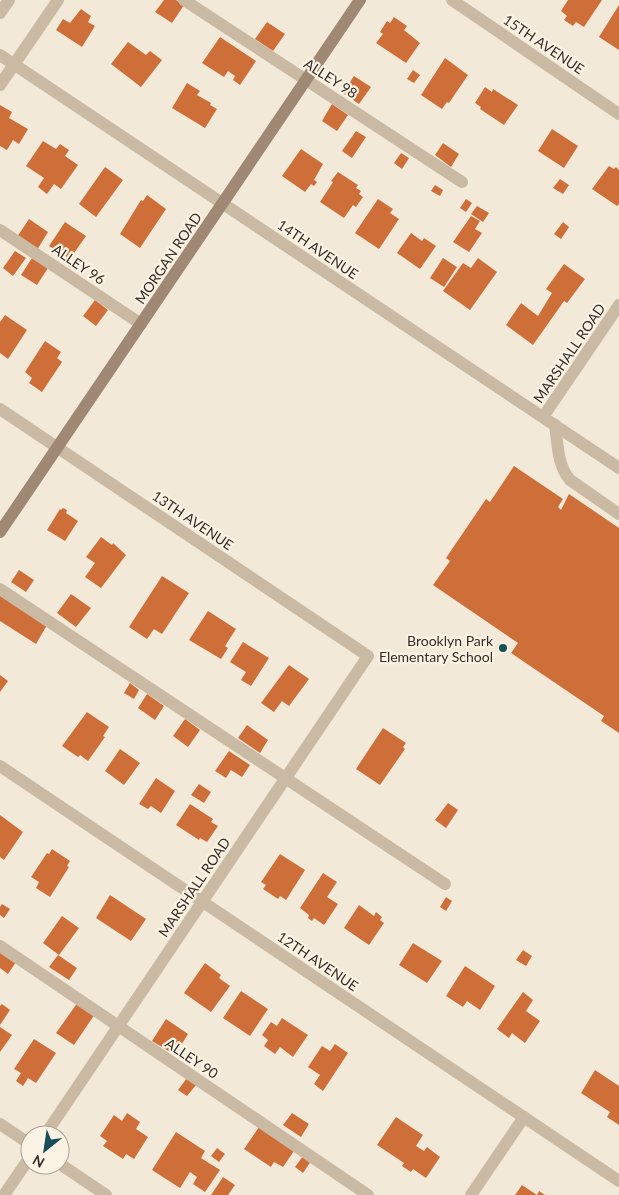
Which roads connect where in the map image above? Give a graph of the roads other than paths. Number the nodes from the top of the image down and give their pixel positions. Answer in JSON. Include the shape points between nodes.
{"nodes":[{"id":1,"x":9,"y":0,"type":"edge"},
{"id":2,"x":58,"y":0,"type":"edge"},
{"id":3,"x":184,"y":0,"type":"edge"},
{"id":4,"x":360,"y":0,"type":"edge"},
{"id":5,"x":452,"y":0,"type":"edge"},
{"id":6,"x":0,"y":13,"type":"edge"},
{"id":7,"x":0,"y":55,"type":"edge"},
{"id":8,"x":14,"y":64,"type":"junction"},
{"id":9,"x":306,"y":80,"type":"junction"},
{"id":10,"x":0,"y":85,"type":"edge"},
{"id":11,"x":619,"y":114,"type":"edge"},
{"id":12,"x":462,"y":182,"type":"dead end"},
{"id":13,"x":222,"y":203,"type":"junction"},
{"id":14,"x":0,"y":230,"type":"edge"},
{"id":15,"x":619,"y":305,"type":"edge"},
{"id":16,"x":141,"y":324,"type":"junction"},
{"id":17,"x":0,"y":409,"type":"edge"},
{"id":18,"x":543,"y":417,"type":"junction"},
{"id":19,"x":555,"y":425,"type":"junction"},
{"id":20,"x":57,"y":448,"type":"junction"},
{"id":21,"x":619,"y":468,"type":"edge"},
{"id":22,"x":619,"y":514,"type":"edge"},
{"id":23,"x":0,"y":532,"type":"edge"},
{"id":24,"x":0,"y":589,"type":"edge"},
{"id":25,"x":368,"y":656,"type":"joint"},
{"id":26,"x":0,"y":766,"type":"edge"},
{"id":27,"x":286,"y":779,"type":"junction"},
{"id":28,"x":445,"y":884,"type":"dead end"},
{"id":29,"x":203,"y":902,"type":"junction"},
{"id":30,"x":0,"y":946,"type":"edge"},
{"id":31,"x":119,"y":1026,"type":"junction"},
{"id":32,"x":524,"y":1117,"type":"junction"},
{"id":33,"x":0,"y":1124,"type":"edge"},
{"id":34,"x":52,"y":1125,"type":"edge"},
{"id":35,"x":20,"y":1137,"type":"edge"},
{"id":36,"x":70,"y":1171,"type":"edge"},
{"id":37,"x":20,"y":1172,"type":"edge"},
{"id":38,"x":619,"y":1180,"type":"edge"},
{"id":39,"x":4,"y":1195,"type":"edge"},
{"id":40,"x":106,"y":1195,"type":"edge"},
{"id":41,"x":368,"y":1195,"type":"edge"},
{"id":42,"x":471,"y":1195,"type":"edge"}],
"edges":[{"from":1,"to":6,"type":"street"},
{"from":2,"to":8,"type":"street"},
{"from":3,"to":9,"type":"street","name":"ALLEY 98"},
{"from":4,"to":9,"type":"street","name":"MORGAN ROAD"},
{"from":5,"to":11,"type":"street","name":"15TH AVENUE"},
{"from":7,"to":8,"type":"street","name":"14TH AVENUE"},
{"from":8,"to":10,"type":"street"},
{"from":8,"to":13,"type":"street","name":"14TH AVENUE"},
{"from":9,"to":12,"type":"street","name":"ALLEY 98"},
{"from":9,"to":13,"type":"street","name":"MORGAN ROAD"},
{"from":13,"to":16,"type":"street","name":"MORGAN ROAD"},
{"from":13,"to":18,"type":"street","name":"14TH AVENUE"},
{"from":14,"to":16,"type":"street","name":"ALLEY 96"},
{"from":15,"to":18,"type":"street","name":"MARSHALL ROAD"},
{"from":16,"to":20,"type":"street","name":"MORGAN ROAD"},
{"from":17,"to":20,"type":"street","name":"13TH AVENUE"},
{"from":18,"to":19,"type":"street","name":"14TH AVENUE"},
{"from":19,"to":21,"type":"street","name":"14TH AVENUE"},
{"from":19,"to":22,"type":"street","via":[[564,473]]},
{"from":20,"to":23,"type":"street","name":"MORGAN ROAD"},
{"from":20,"to":25,"type":"street","name":"13TH AVENUE"},
{"from":24,"to":27,"type":"street"},
{"from":25,"to":27,"type":"street","name":"MARSHALL ROAD"},
{"from":26,"to":29,"type":"street","name":"12TH AVENUE"},
{"from":27,"to":28,"type":"street"},
{"from":27,"to":29,"type":"street","name":"MARSHALL ROAD"},
{"from":29,"to":31,"type":"street","name":"MARSHALL ROAD"},
{"from":29,"to":32,"type":"street","name":"12TH AVENUE"},
{"from":30,"to":31,"type":"street","name":"ALLEY 90"},
{"from":31,"to":34,"type":"street","name":"MARSHALL ROAD"},
{"from":31,"to":41,"type":"street","name":"ALLEY 90"},
{"from":32,"to":38,"type":"street","name":"12TH AVENUE"},
{"from":32,"to":42,"type":"street"},
{"from":33,"to":35,"type":"street"},
{"from":36,"to":40,"type":"street"},
{"from":37,"to":39,"type":"street"}]}
